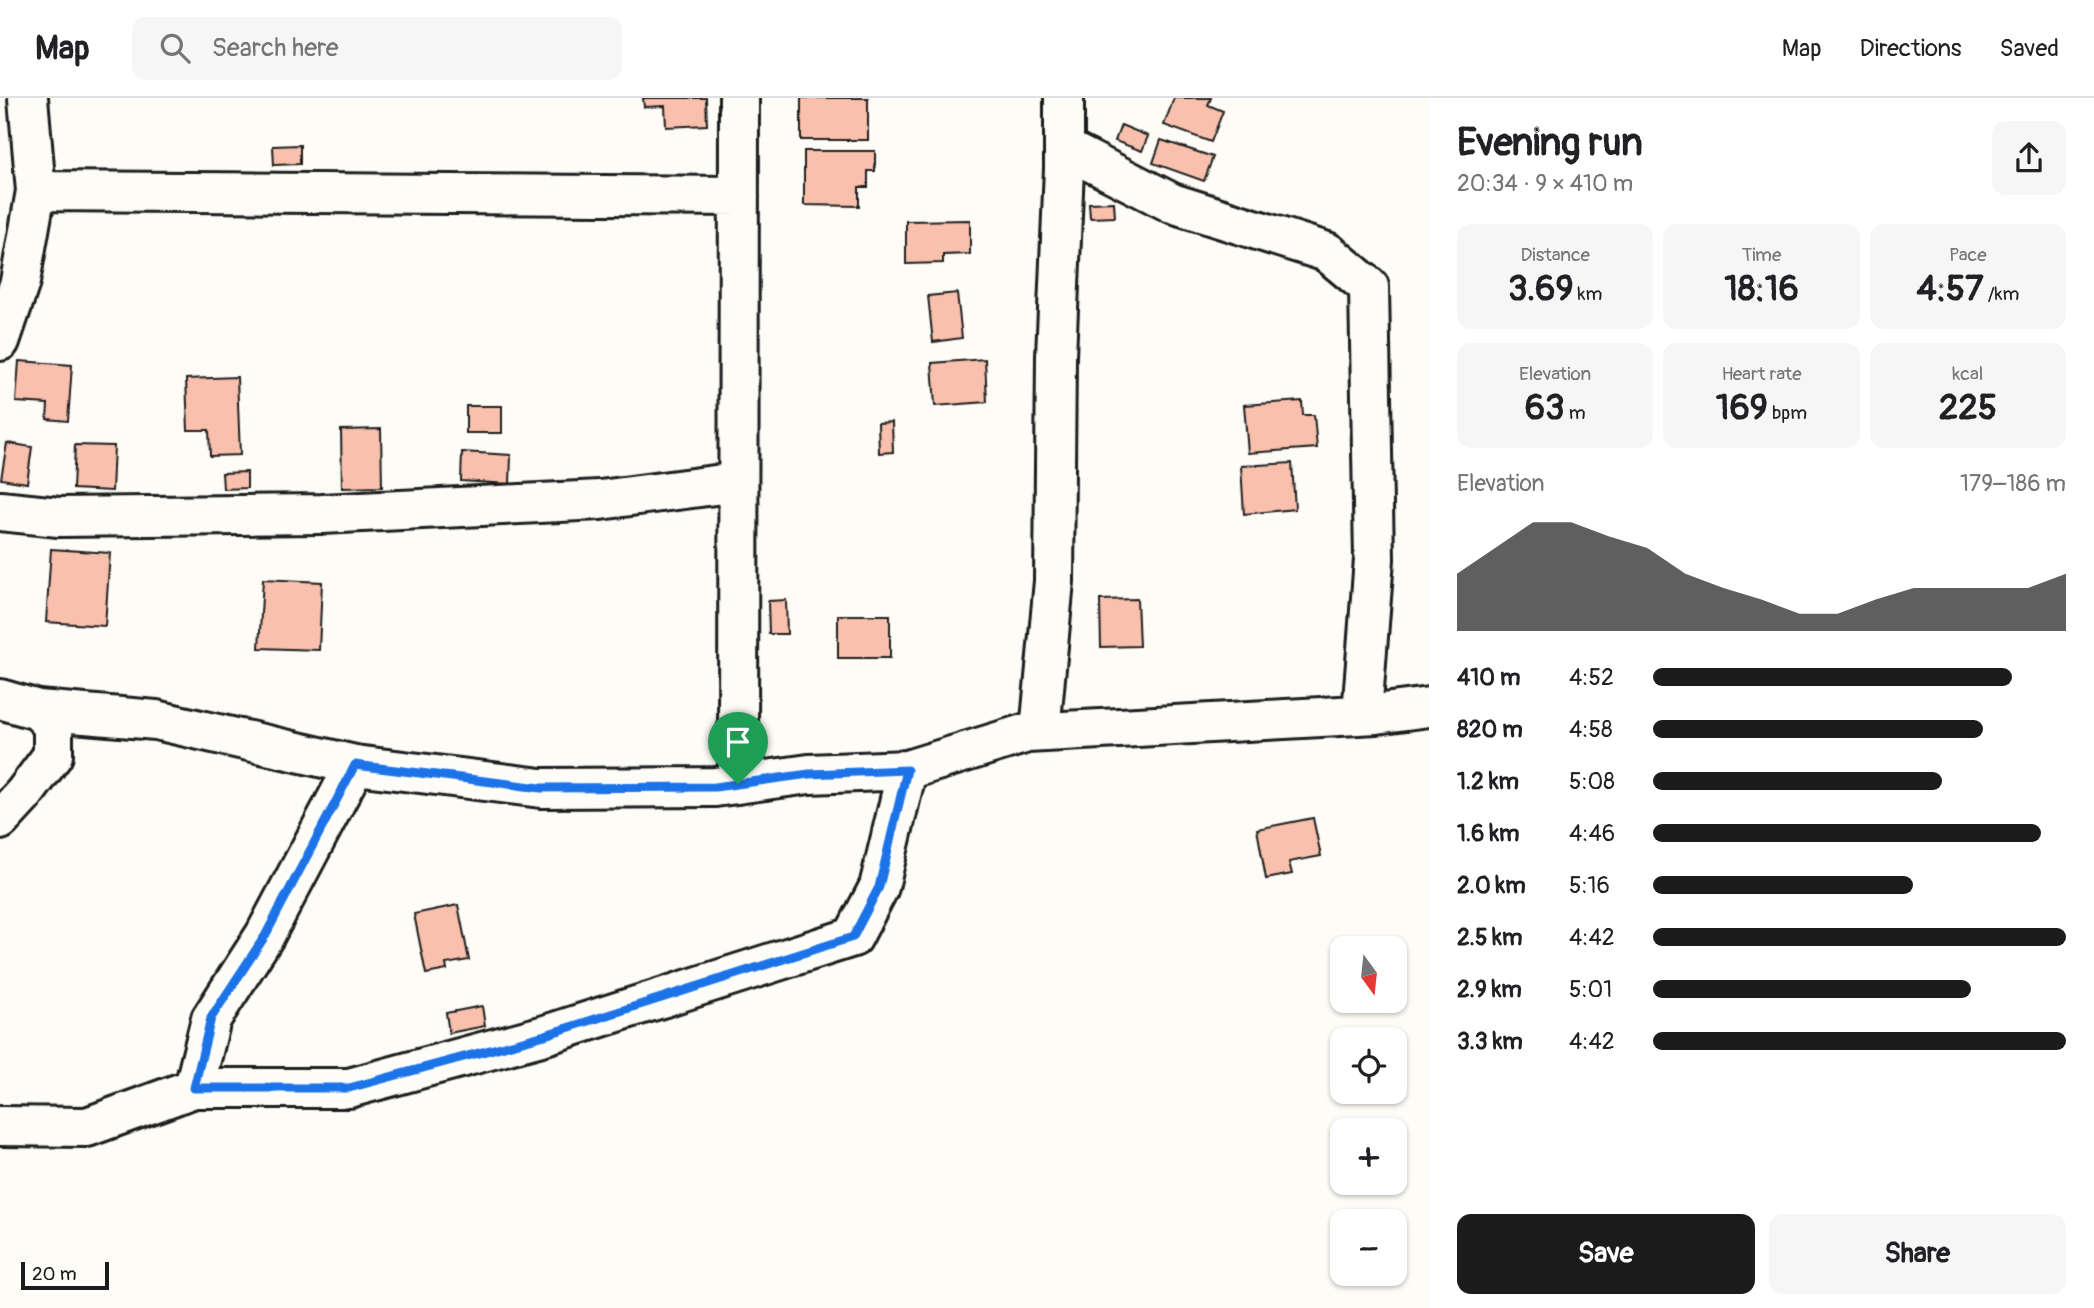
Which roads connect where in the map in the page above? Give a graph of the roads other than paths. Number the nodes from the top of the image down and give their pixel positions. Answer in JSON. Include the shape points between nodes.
{"nodes":[{"id":1,"x":28,"y":98,"type":"edge"},
{"id":2,"x":739,"y":98,"type":"edge"},
{"id":3,"x":1064,"y":98,"type":"edge"},
{"id":4,"x":1064,"y":148,"type":"junction"},
{"id":5,"x":36,"y":191,"type":"junction"},
{"id":6,"x":738,"y":196,"type":"junction"},
{"id":7,"x":0,"y":341,"type":"edge"},
{"id":8,"x":738,"y":482,"type":"junction"},
{"id":9,"x":0,"y":510,"type":"edge"},
{"id":10,"x":0,"y":699,"type":"edge"},
{"id":11,"x":1429,"y":707,"type":"edge"},
{"id":12,"x":38,"y":710,"type":"junction"},
{"id":13,"x":1362,"y":714,"type":"junction"},
{"id":14,"x":1040,"y":732,"type":"junction"},
{"id":15,"x":355,"y":765,"type":"junction"},
{"id":16,"x":907,"y":770,"type":"junction"},
{"id":17,"x":738,"y":784,"type":"junction"},
{"id":18,"x":0,"y":820,"type":"edge"},
{"id":19,"x":194,"y":1088,"type":"junction"},
{"id":20,"x":0,"y":1126,"type":"edge"}],
"edges":[{"from":1,"to":5,"type":"street"},
{"from":2,"to":6,"type":"street"},
{"from":3,"to":4,"type":"street"},
{"from":4,"to":13,"type":"street","via":[[1172,203],[1328,251],[1369,287],[1374,559]]},
{"from":4,"to":14,"type":"street","via":[[1054,580]]},
{"from":5,"to":6,"type":"street"},
{"from":5,"to":7,"type":"street","via":[[20,282]]},
{"from":6,"to":8,"type":"street"},
{"from":8,"to":9,"type":"street","via":[[600,500],[323,514],[59,517]]},
{"from":8,"to":17,"type":"street"},
{"from":10,"to":12,"type":"street"},
{"from":11,"to":13,"type":"street"},
{"from":12,"to":15,"type":"street","via":[[156,720]]},
{"from":12,"to":18,"type":"street","via":[[53,725],[53,755]]},
{"from":13,"to":14,"type":"street"},
{"from":14,"to":16,"type":"street"},
{"from":15,"to":17,"type":"street","via":[[541,788]]},
{"from":15,"to":19,"type":"street","via":[[265,936],[211,1018]]},
{"from":16,"to":17,"type":"street","via":[[809,774]]},
{"from":16,"to":19,"type":"street","via":[[879,887],[853,937],[545,1035],[349,1088]]},
{"from":19,"to":20,"type":"street","via":[[88,1127]]}]}
